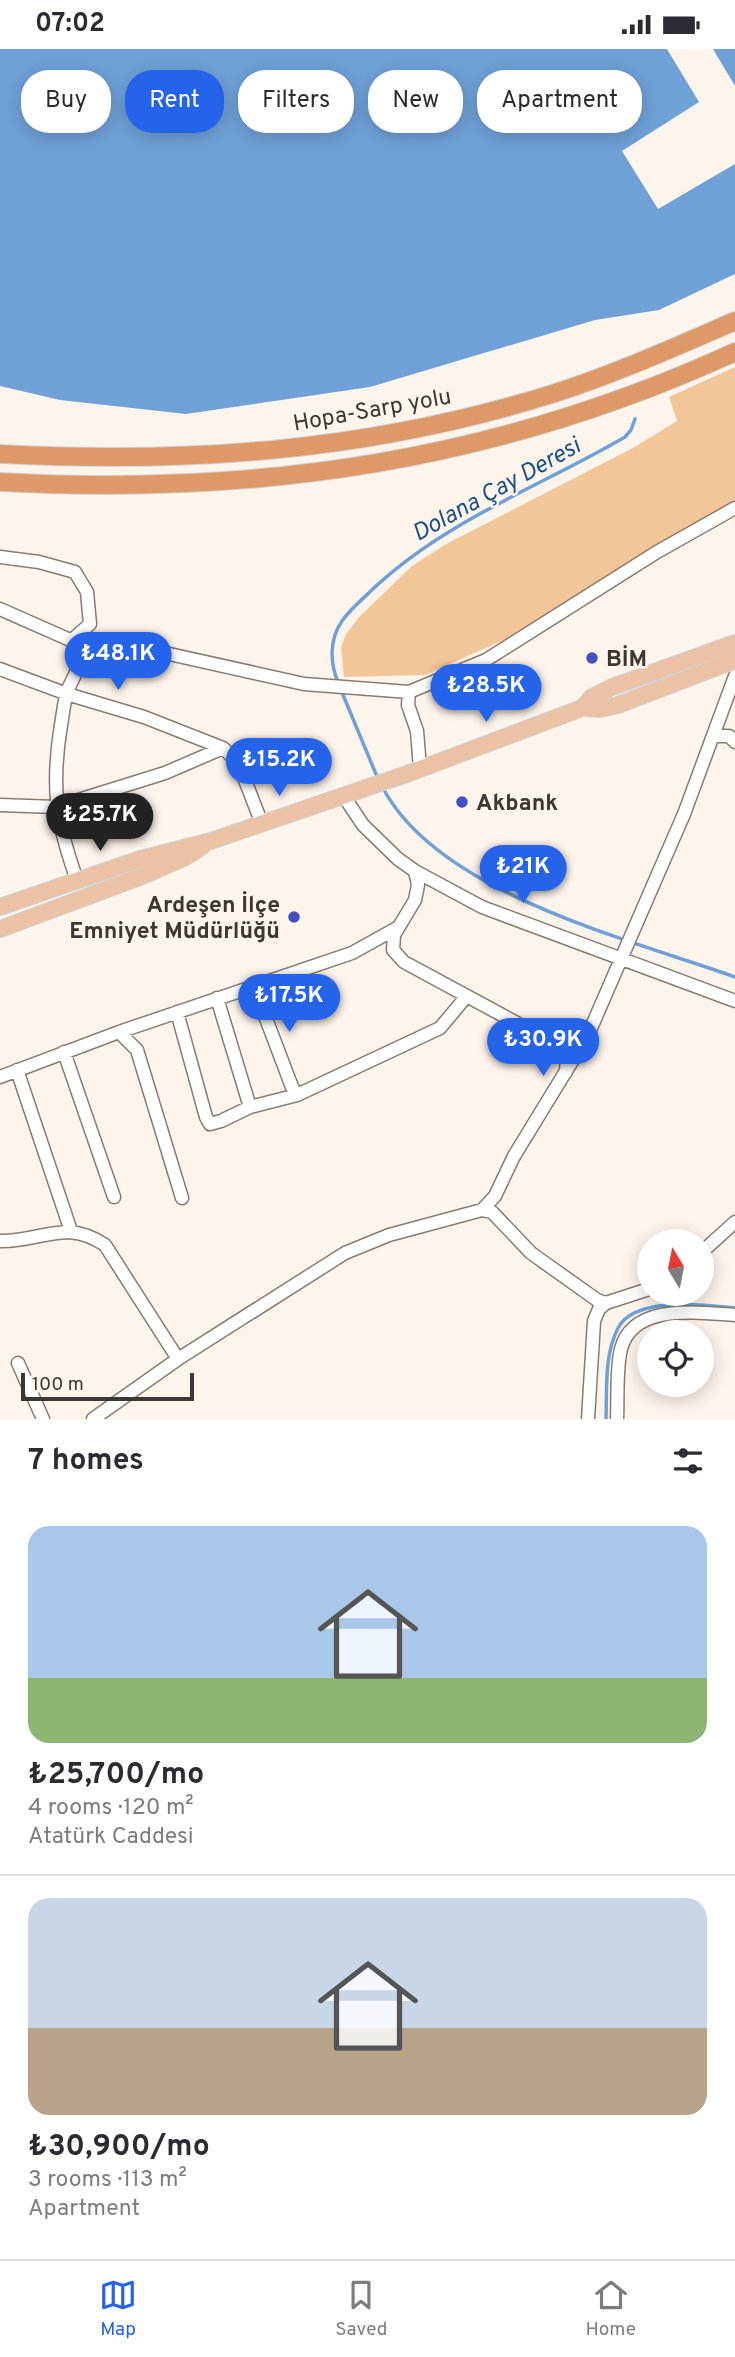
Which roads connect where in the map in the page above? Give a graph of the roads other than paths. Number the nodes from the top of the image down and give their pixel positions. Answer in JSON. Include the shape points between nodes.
{"nodes":[{"id":1,"x":735,"y":321,"type":"edge"},
{"id":2,"x":735,"y":352,"type":"edge"},
{"id":3,"x":0,"y":454,"type":"edge"},
{"id":4,"x":0,"y":482,"type":"edge"},
{"id":5,"x":735,"y":508,"type":"edge"},
{"id":6,"x":0,"y":557,"type":"edge"},
{"id":7,"x":0,"y":609,"type":"edge"},
{"id":8,"x":72,"y":640,"type":"junction"},
{"id":9,"x":735,"y":643,"type":"edge"},
{"id":10,"x":87,"y":647,"type":"junction"},
{"id":11,"x":734,"y":665,"type":"edge"},
{"id":12,"x":0,"y":669,"type":"edge"},
{"id":13,"x":409,"y":692,"type":"junction"},
{"id":14,"x":67,"y":694,"type":"junction"},
{"id":15,"x":582,"y":708,"type":"junction"},
{"id":16,"x":714,"y":736,"type":"junction"},
{"id":17,"x":735,"y":742,"type":"edge"},
{"id":18,"x":223,"y":748,"type":"junction"},
{"id":19,"x":420,"y":768,"type":"junction"},
{"id":20,"x":350,"y":793,"type":"junction"},
{"id":21,"x":0,"y":805,"type":"edge"},
{"id":22,"x":56,"y":807,"type":"junction"},
{"id":23,"x":262,"y":824,"type":"junction"},
{"id":24,"x":211,"y":841,"type":"junction"},
{"id":25,"x":415,"y":871,"type":"junction"},
{"id":26,"x":77,"y":880,"type":"junction"},
{"id":27,"x":0,"y":907,"type":"edge"},
{"id":28,"x":397,"y":928,"type":"junction"},
{"id":29,"x":0,"y":929,"type":"edge"},
{"id":30,"x":622,"y":955,"type":"junction"},
{"id":31,"x":254,"y":987,"type":"junction"},
{"id":32,"x":466,"y":997,"type":"junction"},
{"id":33,"x":217,"y":998,"type":"junction"},
{"id":34,"x":735,"y":1002,"type":"edge"},
{"id":35,"x":177,"y":1012,"type":"junction"},
{"id":36,"x":119,"y":1032,"type":"junction"},
{"id":37,"x":64,"y":1052,"type":"junction"},
{"id":38,"x":17,"y":1070,"type":"junction"},
{"id":39,"x":566,"y":1074,"type":"junction"},
{"id":40,"x":0,"y":1077,"type":"edge"},
{"id":41,"x":297,"y":1095,"type":"junction"},
{"id":42,"x":250,"y":1107,"type":"junction"},
{"id":43,"x":114,"y":1197,"type":"dead end"},
{"id":44,"x":183,"y":1198,"type":"dead end"},
{"id":45,"x":482,"y":1210,"type":"junction"},
{"id":46,"x":735,"y":1222,"type":"edge"},
{"id":47,"x":71,"y":1231,"type":"junction"},
{"id":48,"x":0,"y":1241,"type":"edge"},
{"id":49,"x":714,"y":1241,"type":"edge"},
{"id":50,"x":637,"y":1294,"type":"edge"},
{"id":51,"x":606,"y":1303,"type":"junction"},
{"id":52,"x":735,"y":1315,"type":"edge"},
{"id":53,"x":178,"y":1359,"type":"junction"},
{"id":54,"x":18,"y":1363,"type":"dead end"},
{"id":55,"x":43,"y":1419,"type":"edge"},
{"id":56,"x":93,"y":1419,"type":"edge"},
{"id":57,"x":588,"y":1419,"type":"edge"},
{"id":58,"x":617,"y":1419,"type":"edge"}],
"edges":[{"from":1,"to":3,"type":"highway","name":"Hopa-Sarp yolu","via":[[551,394],[448,423],[360,440],[172,458]]},
{"from":2,"to":4,"type":"highway","via":[[561,420],[382,463],[222,483]]},
{"from":5,"to":13,"type":"street","via":[[486,660]]},
{"from":6,"to":8,"type":"street","via":[[75,572],[87,592],[90,624]]},
{"from":7,"to":8,"type":"street"},
{"from":8,"to":10,"type":"street"},
{"from":9,"to":15,"type":"main road","via":[[612,687]]},
{"from":10,"to":13,"type":"street","via":[[111,641],[304,684]]},
{"from":10,"to":14,"type":"street"},
{"from":11,"to":15,"type":"main road","via":[[618,705]]},
{"from":11,"to":16,"type":"street"},
{"from":12,"to":14,"type":"street"},
{"from":13,"to":19,"type":"street"},
{"from":14,"to":18,"type":"street"},
{"from":14,"to":22,"type":"street","via":[[56,755]]},
{"from":15,"to":19,"type":"main road"},
{"from":16,"to":17,"type":"street","via":[[729,736]]},
{"from":16,"to":30,"type":"street"},
{"from":18,"to":22,"type":"street","via":[[165,773]]},
{"from":18,"to":23,"type":"street","via":[[238,762]]},
{"from":19,"to":20,"type":"main road"},
{"from":20,"to":23,"type":"main road"},
{"from":20,"to":25,"type":"street","via":[[363,825]]},
{"from":21,"to":22,"type":"street"},
{"from":22,"to":26,"type":"street"},
{"from":23,"to":24,"type":"main road"},
{"from":24,"to":26,"type":"main road"},
{"from":24,"to":29,"type":"main road","via":[[145,875]]},
{"from":25,"to":28,"type":"street","via":[[415,900]]},
{"from":25,"to":30,"type":"street","via":[[482,907]]},
{"from":26,"to":27,"type":"main road"},
{"from":28,"to":31,"type":"street","via":[[352,953]]},
{"from":28,"to":32,"type":"street","via":[[393,950],[404,962]]},
{"from":30,"to":34,"type":"street"},
{"from":30,"to":39,"type":"street"},
{"from":31,"to":33,"type":"street"},
{"from":31,"to":41,"type":"street"},
{"from":32,"to":39,"type":"street","via":[[561,1047],[567,1057]]},
{"from":32,"to":41,"type":"street","via":[[440,1028]]},
{"from":33,"to":35,"type":"street"},
{"from":33,"to":42,"type":"street"},
{"from":35,"to":36,"type":"street"},
{"from":35,"to":42,"type":"street","via":[[210,1124]]},
{"from":36,"to":37,"type":"street"},
{"from":36,"to":44,"type":"street","via":[[137,1050]]},
{"from":37,"to":38,"type":"street"},
{"from":37,"to":43,"type":"street"},
{"from":38,"to":40,"type":"street"},
{"from":38,"to":47,"type":"street"},
{"from":39,"to":45,"type":"street","via":[[514,1156],[495,1196]]},
{"from":41,"to":42,"type":"street"},
{"from":45,"to":51,"type":"street","via":[[492,1212],[531,1253]]},
{"from":45,"to":53,"type":"street","via":[[389,1235],[345,1253]]},
{"from":46,"to":49,"type":"street"},
{"from":47,"to":48,"type":"street"},
{"from":47,"to":53,"type":"street","via":[[89,1234],[105,1245]]},
{"from":50,"to":51,"type":"street"},
{"from":51,"to":57,"type":"street","via":[[594,1321]]},
{"from":52,"to":58,"type":"street","via":[[691,1312],[640,1322],[621,1349]]},
{"from":53,"to":56,"type":"street"},
{"from":54,"to":55,"type":"street"}]}
